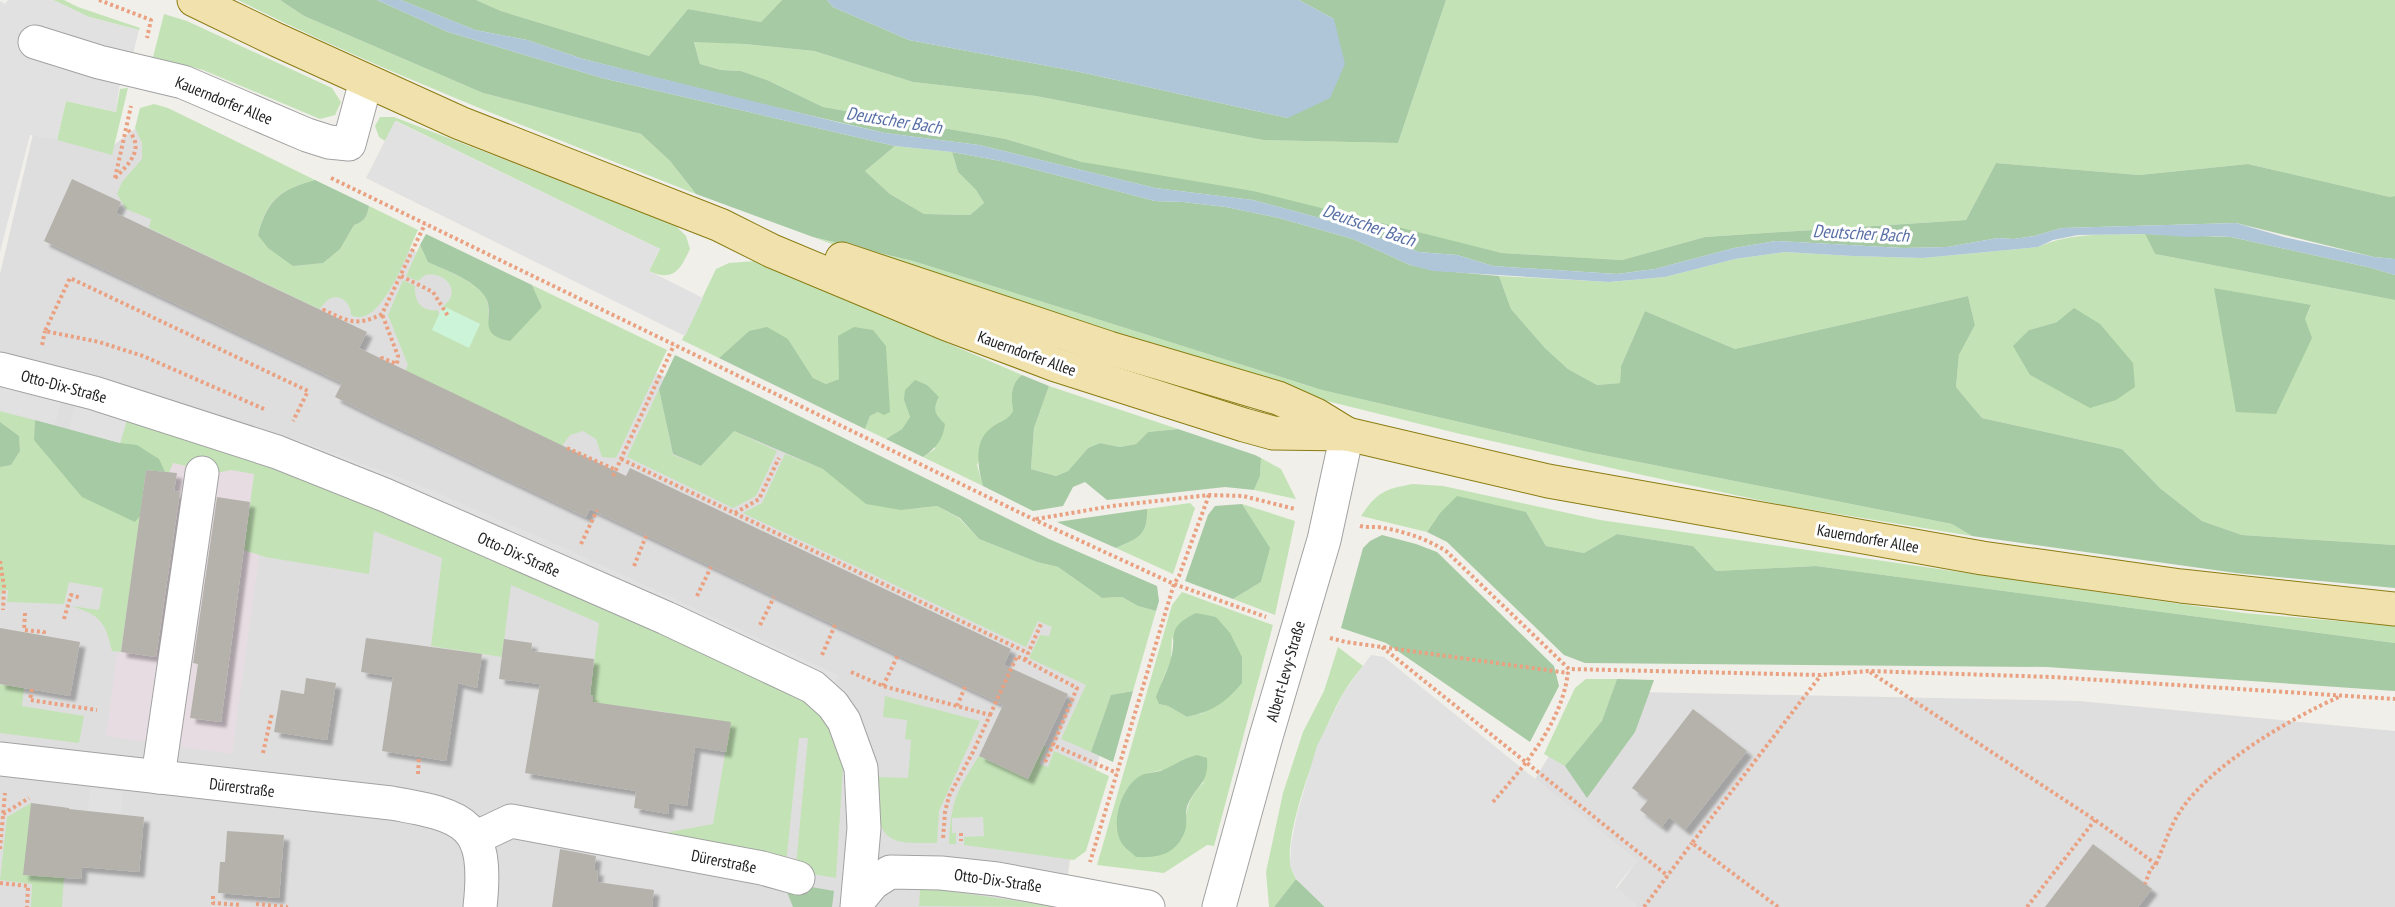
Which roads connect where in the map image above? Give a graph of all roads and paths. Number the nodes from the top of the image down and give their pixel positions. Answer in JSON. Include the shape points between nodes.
{"nodes":[{"id":1,"x":99,"y":0,"type":"edge"},
{"id":2,"x":199,"y":1,"type":"edge"},
{"id":3,"x":35,"y":42,"type":"dead end"},
{"id":4,"x":138,"y":72,"type":"junction"},
{"id":5,"x":366,"y":81,"type":"junction"},
{"id":6,"x":125,"y":128,"type":"junction"},
{"id":7,"x":330,"y":177,"type":"dead end"},
{"id":8,"x":425,"y":224,"type":"junction"},
{"id":9,"x":401,"y":276,"type":"junction"},
{"id":10,"x":323,"y":311,"type":"dead end"},
{"id":11,"x":382,"y":314,"type":"junction"},
{"id":12,"x":448,"y":316,"type":"dead end"},
{"id":13,"x":674,"y":345,"type":"junction"},
{"id":14,"x":381,"y":359,"type":"dead end"},
{"id":15,"x":0,"y":369,"type":"edge"},
{"id":16,"x":272,"y":412,"type":"dead end"},
{"id":17,"x":282,"y":417,"type":"dead end"},
{"id":18,"x":293,"y":421,"type":"junction"},
{"id":19,"x":304,"y":426,"type":"dead end"},
{"id":20,"x":1347,"y":434,"type":"junction"},
{"id":21,"x":567,"y":448,"type":"dead end"},
{"id":22,"x":779,"y":458,"type":"dead end"},
{"id":23,"x":621,"y":459,"type":"junction"},
{"id":24,"x":616,"y":470,"type":"junction"},
{"id":25,"x":202,"y":473,"type":"dead end"},
{"id":26,"x":613,"y":476,"type":"dead end"},
{"id":27,"x":1209,"y":495,"type":"junction"},
{"id":28,"x":597,"y":510,"type":"dead end"},
{"id":29,"x":734,"y":513,"type":"junction"},
{"id":30,"x":1330,"y":518,"type":"junction"},
{"id":31,"x":1034,"y":519,"type":"junction"},
{"id":32,"x":646,"y":536,"type":"dead end"},
{"id":33,"x":579,"y":547,"type":"dead end"},
{"id":34,"x":0,"y":561,"type":"edge"},
{"id":35,"x":711,"y":567,"type":"dead end"},
{"id":36,"x":632,"y":571,"type":"dead end"},
{"id":37,"x":1174,"y":584,"type":"junction"},
{"id":38,"x":774,"y":597,"type":"dead end"},
{"id":39,"x":81,"y":598,"type":"dead end"},
{"id":40,"x":695,"y":600,"type":"dead end"},
{"id":41,"x":2395,"y":609,"type":"edge"},
{"id":42,"x":3,"y":610,"type":"dead end"},
{"id":43,"x":25,"y":613,"type":"dead end"},
{"id":44,"x":64,"y":619,"type":"dead end"},
{"id":45,"x":1041,"y":624,"type":"dead end"},
{"id":46,"x":836,"y":625,"type":"dead end"},
{"id":47,"x":758,"y":629,"type":"dead end"},
{"id":48,"x":1297,"y":629,"type":"junction"},
{"id":49,"x":44,"y":636,"type":"dead end"},
{"id":50,"x":1382,"y":647,"type":"junction"},
{"id":51,"x":1028,"y":653,"type":"junction"},
{"id":52,"x":898,"y":655,"type":"dead end"},
{"id":53,"x":821,"y":658,"type":"dead end"},
{"id":54,"x":1025,"y":660,"type":"junction"},
{"id":55,"x":1568,"y":671,"type":"junction"},
{"id":56,"x":1868,"y":671,"type":"junction"},
{"id":57,"x":1821,"y":675,"type":"junction"},
{"id":58,"x":965,"y":687,"type":"dead end"},
{"id":59,"x":32,"y":689,"type":"dead end"},
{"id":60,"x":2342,"y":695,"type":"junction"},
{"id":61,"x":2395,"y":699,"type":"edge"},
{"id":62,"x":957,"y":706,"type":"junction"},
{"id":63,"x":97,"y":710,"type":"dead end"},
{"id":64,"x":990,"y":715,"type":"junction"},
{"id":65,"x":1052,"y":741,"type":"junction"},
{"id":66,"x":4,"y":759,"type":"edge"},
{"id":67,"x":1045,"y":762,"type":"dead end"},
{"id":68,"x":1526,"y":764,"type":"junction"},
{"id":69,"x":1117,"y":773,"type":"junction"},
{"id":70,"x":158,"y":777,"type":"junction"},
{"id":71,"x":30,"y":797,"type":"dead end"},
{"id":72,"x":1493,"y":802,"type":"dead end"},
{"id":73,"x":3,"y":814,"type":"junction"},
{"id":74,"x":2095,"y":820,"type":"junction"},
{"id":75,"x":475,"y":838,"type":"junction"},
{"id":76,"x":1692,"y":843,"type":"junction"},
{"id":77,"x":0,"y":849,"type":"edge"},
{"id":78,"x":2156,"y":864,"type":"junction"},
{"id":79,"x":941,"y":873,"type":"junction"},
{"id":80,"x":1668,"y":876,"type":"junction"},
{"id":81,"x":798,"y":878,"type":"dead end"},
{"id":82,"x":0,"y":883,"type":"edge"},
{"id":83,"x":2145,"y":884,"type":"dead end"},
{"id":84,"x":1083,"y":893,"type":"junction"},
{"id":85,"x":213,"y":896,"type":"dead end"},
{"id":86,"x":256,"y":904,"type":"dead end"},
{"id":87,"x":858,"y":904,"type":"edge"},
{"id":88,"x":242,"y":905,"type":"dead end"},
{"id":89,"x":27,"y":907,"type":"edge"},
{"id":90,"x":288,"y":907,"type":"edge"},
{"id":91,"x":480,"y":907,"type":"edge"},
{"id":92,"x":1148,"y":907,"type":"edge"},
{"id":93,"x":1219,"y":907,"type":"edge"},
{"id":94,"x":1644,"y":907,"type":"edge"},
{"id":95,"x":1778,"y":907,"type":"edge"},
{"id":96,"x":2027,"y":907,"type":"edge"}],
"edges":[{"from":1,"to":4,"type":"path","via":[[151,20]]},
{"from":2,"to":5,"type":"main road","name":"Kauerndorfer Allee"},
{"from":3,"to":4,"type":"street","name":"Kauerndorfer Allee"},
{"from":4,"to":5,"type":"street","name":"Kauerndorfer Allee","via":[[183,82],[307,135],[349,144]]},
{"from":4,"to":6,"type":"path"},
{"from":5,"to":20,"type":"main road","name":"Kauerndorfer Allee","via":[[460,123],[720,225],[777,237],[1109,348],[1278,398]]},
{"from":6,"to":6,"type":"path","via":[[123,138],[115,178],[128,165],[136,146],[135,136]]},
{"from":7,"to":8,"type":"path"},
{"from":8,"to":9,"type":"path"},
{"from":8,"to":13,"type":"path"},
{"from":9,"to":11,"type":"path"},
{"from":9,"to":12,"type":"path","via":[[433,292]]},
{"from":10,"to":11,"type":"path","via":[[351,323]]},
{"from":11,"to":14,"type":"path","via":[[398,356],[397,364]]},
{"from":13,"to":23,"type":"path"},
{"from":13,"to":31,"type":"path"},
{"from":15,"to":87,"type":"street","name":"Otto-Dix-Straße","via":[[94,393],[277,452],[666,618],[813,687],[844,721],[861,768],[864,828]]},
{"from":16,"to":18,"type":"path","via":[[143,356],[45,331],[70,278],[308,391]]},
{"from":17,"to":18,"type":"path"},
{"from":18,"to":19,"type":"path"},
{"from":20,"to":30,"type":"street","name":"Albert-Levy-Straße"},
{"from":20,"to":41,"type":"main road","name":"Kauerndorfer Allee","via":[[1548,481],[1982,558],[2181,586]]},
{"from":21,"to":24,"type":"path"},
{"from":22,"to":29,"type":"path","via":[[759,499]]},
{"from":23,"to":24,"type":"path"},
{"from":23,"to":29,"type":"path"},
{"from":24,"to":26,"type":"path"},
{"from":25,"to":70,"type":"street"},
{"from":27,"to":30,"type":"path","via":[[1243,496]]},
{"from":27,"to":31,"type":"path"},
{"from":27,"to":37,"type":"path"},
{"from":28,"to":33,"type":"path"},
{"from":29,"to":51,"type":"path"},
{"from":30,"to":48,"type":"street","name":"Albert-Levy-Straße"},
{"from":30,"to":55,"type":"path","via":[[1363,527],[1382,527],[1431,542],[1446,551]]},
{"from":31,"to":37,"type":"path"},
{"from":32,"to":36,"type":"path"},
{"from":34,"to":42,"type":"path"},
{"from":35,"to":40,"type":"path"},
{"from":37,"to":48,"type":"path"},
{"from":37,"to":69,"type":"path"},
{"from":38,"to":47,"type":"path"},
{"from":39,"to":44,"type":"path","via":[[71,595]]},
{"from":43,"to":49,"type":"path","via":[[24,630]]},
{"from":45,"to":51,"type":"path"},
{"from":46,"to":53,"type":"path"},
{"from":48,"to":50,"type":"path"},
{"from":48,"to":93,"type":"street","name":"Albert-Levy-Straße"},
{"from":50,"to":55,"type":"path"},
{"from":50,"to":68,"type":"path"},
{"from":51,"to":54,"type":"path"},
{"from":52,"to":62,"type":"path","via":[[883,686]]},
{"from":54,"to":64,"type":"path","via":[[1017,656]]},
{"from":54,"to":65,"type":"path","via":[[1077,688]]},
{"from":55,"to":57,"type":"path"},
{"from":55,"to":68,"type":"path","via":[[1566,692]]},
{"from":56,"to":57,"type":"path"},
{"from":56,"to":60,"type":"path","via":[[2052,677]]},
{"from":56,"to":74,"type":"path"},
{"from":57,"to":76,"type":"path"},
{"from":58,"to":62,"type":"path"},
{"from":59,"to":63,"type":"path","via":[[30,700]]},
{"from":60,"to":61,"type":"path"},
{"from":60,"to":78,"type":"path","via":[[2272,732],[2236,756],[2197,791],[2181,810]]},
{"from":62,"to":64,"type":"path"},
{"from":64,"to":79,"type":"path","via":[[949,796]]},
{"from":65,"to":67,"type":"path"},
{"from":65,"to":69,"type":"path"},
{"from":66,"to":70,"type":"street","name":"Dürerstraße"},
{"from":66,"to":73,"type":"path"},
{"from":68,"to":72,"type":"path"},
{"from":68,"to":80,"type":"path"},
{"from":69,"to":84,"type":"path"},
{"from":70,"to":75,"type":"street","name":"Dürerstraße","via":[[414,807],[451,818]]},
{"from":71,"to":73,"type":"path"},
{"from":73,"to":77,"type":"path"},
{"from":74,"to":78,"type":"path"},
{"from":74,"to":96,"type":"path"},
{"from":75,"to":81,"type":"street","name":"Dürerstraße","via":[[511,821]]},
{"from":75,"to":91,"type":"street","via":[[483,863]]},
{"from":76,"to":80,"type":"path"},
{"from":76,"to":95,"type":"path"},
{"from":78,"to":83,"type":"path"},
{"from":79,"to":84,"type":"street","name":"Otto-Dix-Straße"},
{"from":79,"to":87,"type":"street","name":"Otto-Dix-Straße","via":[[890,872],[873,884]]},
{"from":80,"to":94,"type":"path"},
{"from":82,"to":89,"type":"path","via":[[28,886]]},
{"from":84,"to":92,"type":"street","name":"Otto-Dix-Straße"},
{"from":85,"to":88,"type":"path","via":[[213,903]]},
{"from":86,"to":90,"type":"path"}]}
